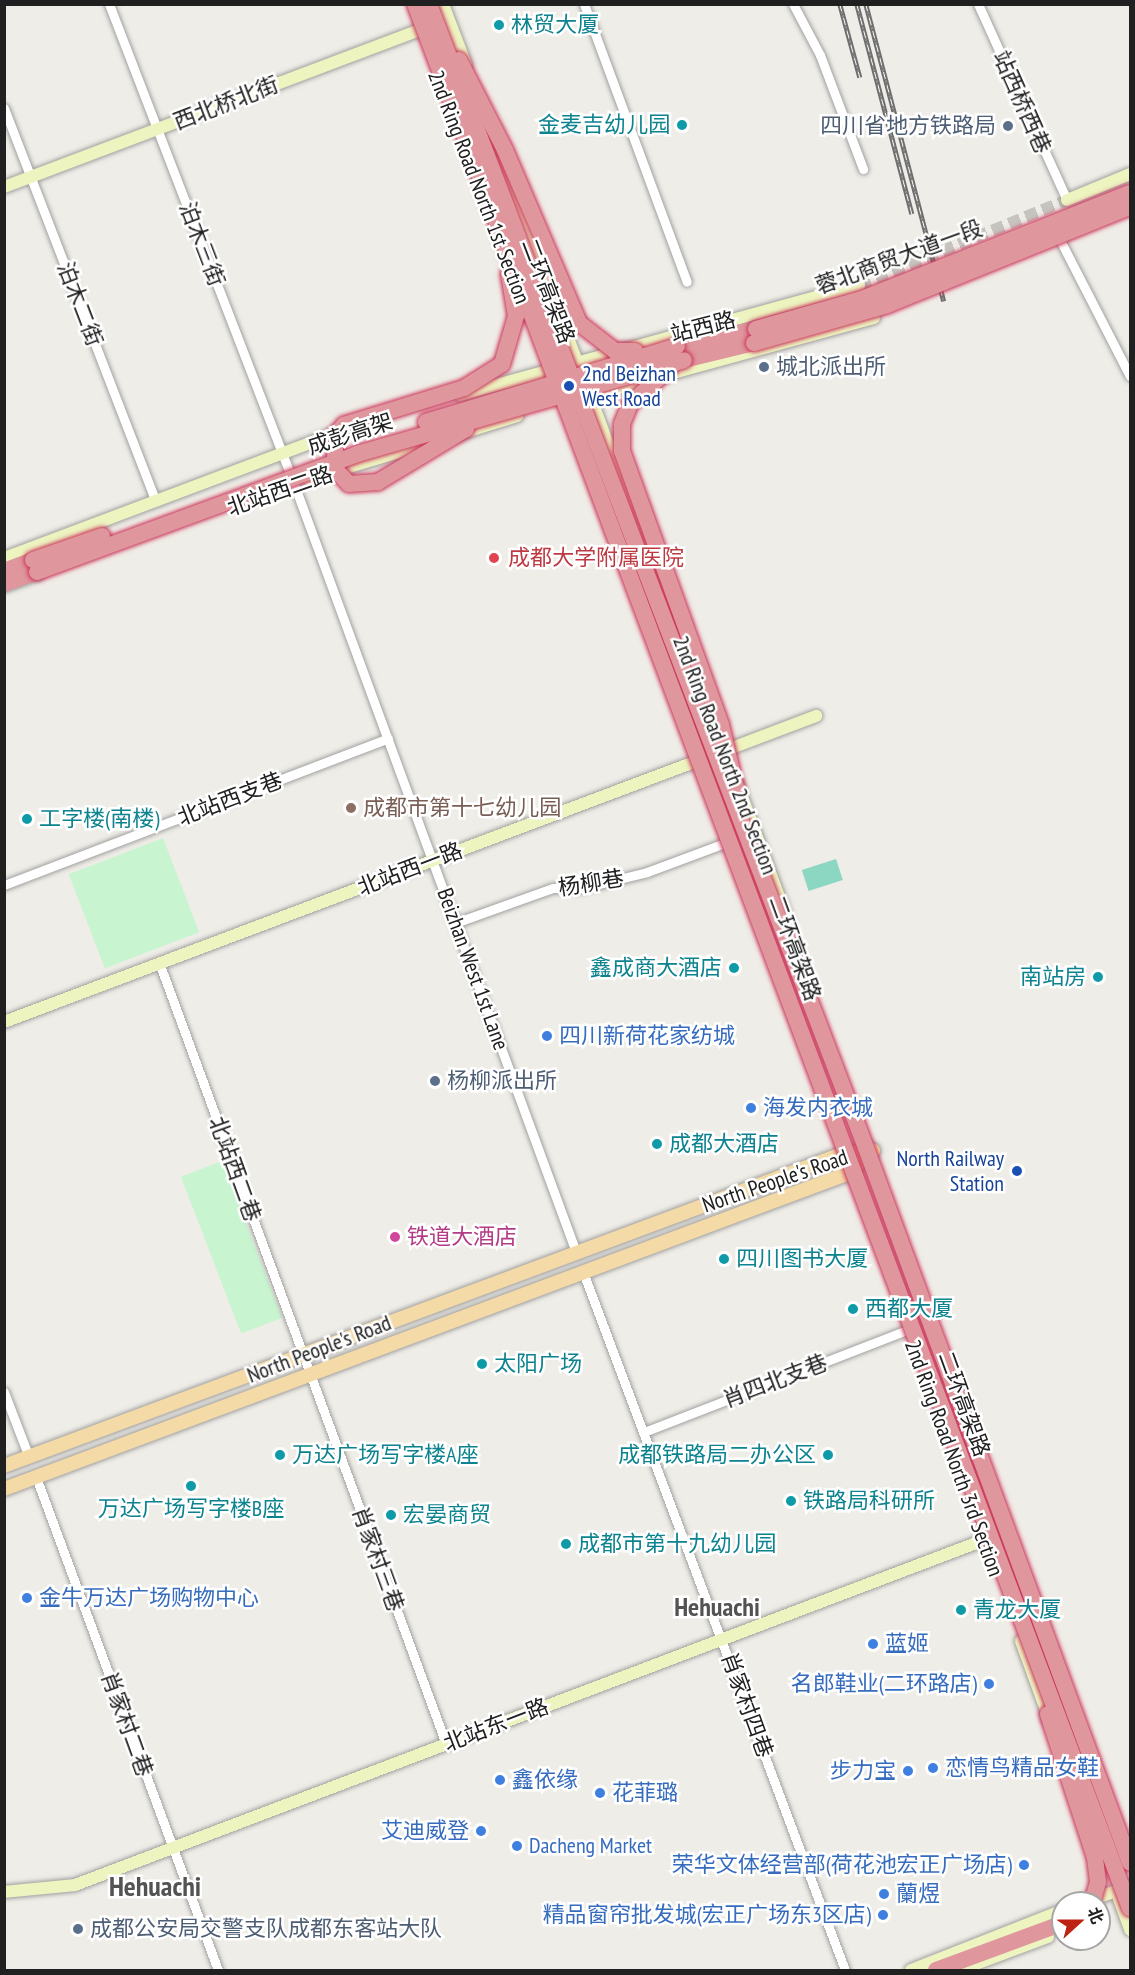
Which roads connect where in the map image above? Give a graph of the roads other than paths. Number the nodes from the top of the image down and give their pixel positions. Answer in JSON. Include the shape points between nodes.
{"nodes":[{"id":1,"x":110,"y":4,"type":"edge"},
{"id":2,"x":405,"y":4,"type":"edge"},
{"id":3,"x":410,"y":4,"type":"edge"},
{"id":4,"x":415,"y":4,"type":"edge"},
{"id":5,"x":584,"y":4,"type":"edge"},
{"id":6,"x":793,"y":4,"type":"edge"},
{"id":7,"x":978,"y":4,"type":"edge"},
{"id":8,"x":434,"y":6,"type":"edge"},
{"id":9,"x":448,"y":19,"type":"junction"},
{"id":10,"x":419,"y":30,"type":"junction"},
{"id":11,"x":4,"y":108,"type":"edge"},
{"id":12,"x":158,"y":129,"type":"junction"},
{"id":13,"x":863,"y":169,"type":"dead end"},
{"id":14,"x":1131,"y":174,"type":"edge"},
{"id":15,"x":31,"y":177,"type":"junction"},
{"id":16,"x":4,"y":187,"type":"edge"},
{"id":17,"x":1131,"y":193,"type":"edge"},
{"id":18,"x":489,"y":198,"type":"junction"},
{"id":19,"x":1067,"y":200,"type":"joint"},
{"id":20,"x":1131,"y":209,"type":"edge"},
{"id":21,"x":1060,"y":240,"type":"joint"},
{"id":22,"x":687,"y":282,"type":"dead end"},
{"id":23,"x":859,"y":285,"type":"tunnel mouth"},
{"id":24,"x":874,"y":318,"type":"dead end"},
{"id":25,"x":681,"y":353,"type":"junction"},
{"id":26,"x":575,"y":361,"type":"junction"},
{"id":27,"x":548,"y":370,"type":"junction"},
{"id":28,"x":1131,"y":376,"type":"edge"},
{"id":29,"x":588,"y":396,"type":"junction"},
{"id":30,"x":561,"y":403,"type":"junction"},
{"id":31,"x":494,"y":413,"type":"junction"},
{"id":32,"x":282,"y":452,"type":"junction"},
{"id":33,"x":294,"y":484,"type":"junction"},
{"id":34,"x":156,"y":501,"type":"junction"},
{"id":35,"x":4,"y":558,"type":"edge"},
{"id":36,"x":35,"y":566,"type":"junction"},
{"id":37,"x":4,"y":571,"type":"edge"},
{"id":38,"x":4,"y":584,"type":"edge"},
{"id":39,"x":4,"y":591,"type":"edge"},
{"id":40,"x":816,"y":716,"type":"dead end"},
{"id":41,"x":388,"y":738,"type":"junction"},
{"id":42,"x":725,"y":750,"type":"junction"},
{"id":43,"x":695,"y":762,"type":"junction"},
{"id":44,"x":725,"y":843,"type":"junction"},
{"id":45,"x":753,"y":856,"type":"junction"},
{"id":46,"x":432,"y":860,"type":"junction"},
{"id":47,"x":4,"y":885,"type":"edge"},
{"id":48,"x":455,"y":923,"type":"junction"},
{"id":49,"x":160,"y":965,"type":"junction"},
{"id":50,"x":4,"y":1022,"type":"edge"},
{"id":51,"x":873,"y":1151,"type":"junction"},
{"id":52,"x":842,"y":1154,"type":"junction"},
{"id":53,"x":849,"y":1173,"type":"junction"},
{"id":54,"x":576,"y":1252,"type":"junction"},
{"id":55,"x":583,"y":1272,"type":"junction"},
{"id":56,"x":907,"y":1330,"type":"junction"},
{"id":57,"x":303,"y":1356,"type":"junction"},
{"id":58,"x":310,"y":1374,"type":"junction"},
{"id":59,"x":4,"y":1392,"type":"edge"},
{"id":60,"x":644,"y":1432,"type":"junction"},
{"id":61,"x":29,"y":1457,"type":"junction"},
{"id":62,"x":4,"y":1466,"type":"edge"},
{"id":63,"x":36,"y":1477,"type":"junction"},
{"id":64,"x":4,"y":1489,"type":"edge"},
{"id":65,"x":984,"y":1540,"type":"junction"},
{"id":66,"x":723,"y":1640,"type":"junction"},
{"id":67,"x":1047,"y":1687,"type":"junction"},
{"id":68,"x":446,"y":1744,"type":"junction"},
{"id":69,"x":1131,"y":1845,"type":"edge"},
{"id":70,"x":172,"y":1847,"type":"junction"},
{"id":71,"x":1131,"y":1863,"type":"edge"},
{"id":72,"x":1131,"y":1886,"type":"edge"},
{"id":73,"x":1095,"y":1891,"type":"edge"},
{"id":74,"x":1116,"y":1891,"type":"junction"},
{"id":75,"x":4,"y":1892,"type":"edge"},
{"id":76,"x":1111,"y":1893,"type":"edge"},
{"id":77,"x":1111,"y":1896,"type":"edge"},
{"id":78,"x":1131,"y":1908,"type":"edge"},
{"id":79,"x":1051,"y":1915,"type":"edge"},
{"id":80,"x":1051,"y":1928,"type":"edge"},
{"id":81,"x":1131,"y":1930,"type":"edge"},
{"id":82,"x":1051,"y":1937,"type":"edge"},
{"id":83,"x":218,"y":1971,"type":"edge"},
{"id":84,"x":845,"y":1971,"type":"edge"},
{"id":85,"x":911,"y":1971,"type":"edge"},
{"id":86,"x":936,"y":1971,"type":"edge"},
{"id":87,"x":960,"y":1971,"type":"edge"}],
"edges":[{"from":1,"to":12,"type":"street","name":"泊木三街"},
{"from":2,"to":18,"type":"highway","bridge":true,"via":[[448,119]]},
{"from":3,"to":10,"type":"main road","name":"2nd Ring Road North 1st Section"},
{"from":4,"to":18,"type":"highway","name":"二环高架路","bridge":true},
{"from":5,"to":22,"type":"street"},
{"from":6,"to":13,"type":"street","via":[[820,55]]},
{"from":7,"to":19,"type":"street","name":"站西桥西巷"},
{"from":8,"to":9,"type":"main road","name":"2nd Ring Road North 1st Section"},
{"from":8,"to":25,"type":"highway","bridge":true,"via":[[505,150],[579,323],[615,351]]},
{"from":8,"to":45,"type":"highway","name":"二环高架路","bridge":true},
{"from":9,"to":10,"type":"main road","name":"西北桥北街"},
{"from":9,"to":26,"type":"main road","name":"2nd Ring Road North 1st Section"},
{"from":10,"to":12,"type":"main road","name":"西北桥北街"},
{"from":10,"to":27,"type":"main road","name":"2nd Ring Road North 1st Section"},
{"from":11,"to":15,"type":"street","name":"泊木二街"},
{"from":12,"to":15,"type":"main road","name":"西北桥北街"},
{"from":12,"to":32,"type":"street","name":"泊木三街"},
{"from":14,"to":19,"type":"main road"},
{"from":15,"to":16,"type":"main road","name":"西北桥北街"},
{"from":15,"to":34,"type":"street","name":"泊木二街"},
{"from":17,"to":25,"type":"highway","name":"蓉北商贸大道一段","bridge":true,"via":[[862,299]]},
{"from":18,"to":31,"type":"highway","bridge":true,"via":[[516,316],[502,364],[464,388],[344,425],[334,437],[336,470],[349,484],[378,482]]},
{"from":18,"to":67,"type":"highway","name":"二环高架路","bridge":true},
{"from":20,"to":21,"type":"main road","name":"蓉北商贸大道一段"},
{"from":20,"to":25,"type":"highway","name":"蓉北商贸大道一段","bridge":true,"via":[[887,305]]},
{"from":21,"to":28,"type":"street"},
{"from":23,"to":26,"type":"main road","name":"站西路"},
{"from":24,"to":29,"type":"main road","name":"站西路"},
{"from":25,"to":31,"type":"highway","name":"成彭高架","bridge":true},
{"from":25,"to":36,"type":"highway","name":"成彭高架","bridge":true,"via":[[356,444]]},
{"from":25,"to":45,"type":"highway","bridge":true,"via":[[630,404],[622,424],[622,451],[721,725]]},
{"from":26,"to":27,"type":"main road","name":"站西路"},
{"from":26,"to":29,"type":"main road","name":"2nd Ring Road North 2nd Section"},
{"from":27,"to":30,"type":"main road","name":"2nd Ring Road North 2nd Section"},
{"from":27,"to":32,"type":"main road","name":"北站西二路"},
{"from":29,"to":30,"type":"main road","name":"站西路"},
{"from":29,"to":42,"type":"main road","name":"2nd Ring Road North 2nd Section"},
{"from":30,"to":33,"type":"main road","name":"北站西二路"},
{"from":30,"to":43,"type":"main road","name":"2nd Ring Road North 2nd Section"},
{"from":31,"to":36,"type":"highway","name":"成彭高架","bridge":true,"via":[[357,454]]},
{"from":32,"to":33,"type":"street","name":"泊木三街"},
{"from":32,"to":34,"type":"main road","name":"北站西二路"},
{"from":33,"to":39,"type":"main road","name":"北站西二路"},
{"from":33,"to":41,"type":"street","name":"Beizhan West 1st Lane"},
{"from":34,"to":35,"type":"main road","name":"北站西二路"},
{"from":36,"to":37,"type":"highway"},
{"from":36,"to":38,"type":"highway"},
{"from":40,"to":42,"type":"main road","name":"北站西一路"},
{"from":41,"to":46,"type":"street","name":"Beizhan West 1st Lane"},
{"from":41,"to":47,"type":"street","name":"北站西支巷"},
{"from":42,"to":43,"type":"main road","name":"北站西一路"},
{"from":42,"to":51,"type":"main road","name":"2nd Ring Road North 2nd Section"},
{"from":43,"to":44,"type":"main road","name":"2nd Ring Road North 2nd Section"},
{"from":43,"to":46,"type":"main road","name":"北站西一路"},
{"from":44,"to":48,"type":"street","name":"杨柳巷","via":[[647,872],[590,887],[553,888]]},
{"from":44,"to":52,"type":"main road","name":"2nd Ring Road North 2nd Section"},
{"from":45,"to":71,"type":"highway","name":"二环高架路","bridge":true},
{"from":46,"to":48,"type":"street","name":"Beizhan West 1st Lane"},
{"from":46,"to":49,"type":"main road","name":"北站西一路"},
{"from":48,"to":54,"type":"street","name":"Beizhan West 1st Lane"},
{"from":49,"to":50,"type":"main road","name":"北站西一路"},
{"from":49,"to":57,"type":"street","name":"北站西二巷"},
{"from":51,"to":52,"type":"main road","name":"North People's Road"},
{"from":51,"to":53,"type":"main road","name":"North People's Road"},
{"from":51,"to":69,"type":"main road","name":"2nd Ring Road North 3rd Section"},
{"from":52,"to":53,"type":"main road","name":"2nd Ring Road North 3rd Section"},
{"from":52,"to":54,"type":"main road","name":"North People's Road"},
{"from":53,"to":55,"type":"main road","name":"North People's Road"},
{"from":53,"to":56,"type":"main road","name":"2nd Ring Road North 3rd Section"},
{"from":54,"to":57,"type":"main road","name":"North People's Road"},
{"from":55,"to":58,"type":"main road","name":"North People's Road"},
{"from":55,"to":60,"type":"street","name":"肖家村四巷"},
{"from":56,"to":60,"type":"street","name":"肖四北支巷"},
{"from":56,"to":65,"type":"main road","name":"2nd Ring Road North 3rd Section"},
{"from":57,"to":58,"type":"street","name":"北站西二巷"},
{"from":57,"to":61,"type":"main road","name":"North People's Road"},
{"from":58,"to":63,"type":"main road","name":"North People's Road"},
{"from":58,"to":68,"type":"street","name":"肖家村三巷"},
{"from":59,"to":61,"type":"street"},
{"from":60,"to":66,"type":"street","name":"肖家村四巷"},
{"from":61,"to":62,"type":"main road","name":"North People's Road"},
{"from":63,"to":64,"type":"main road","name":"North People's Road"},
{"from":63,"to":70,"type":"street","name":"肖家村二巷"},
{"from":65,"to":66,"type":"main road","name":"北站东一路"},
{"from":65,"to":74,"type":"main road","name":"2nd Ring Road North 3rd Section"},
{"from":66,"to":68,"type":"main road","name":"北站东一路"},
{"from":66,"to":84,"type":"street","name":"肖家村四巷"},
{"from":67,"to":73,"type":"highway","bridge":true,"via":[[1048,1721],[1095,1858]]},
{"from":67,"to":78,"type":"highway","name":"二环高架路","bridge":true},
{"from":68,"to":70,"type":"main road","name":"北站东一路"},
{"from":70,"to":75,"type":"main road","name":"北站东一路","via":[[60,1889]]},
{"from":70,"to":83,"type":"street","name":"肖家村二巷"},
{"from":72,"to":74,"type":"main road"},
{"from":74,"to":76,"type":"main road"},
{"from":74,"to":77,"type":"main road"},
{"from":74,"to":81,"type":"main road","name":"2nd Ring Road North 3rd Section"},
{"from":79,"to":85,"type":"main road"},
{"from":80,"to":86,"type":"highway"},
{"from":82,"to":87,"type":"main road"}]}
